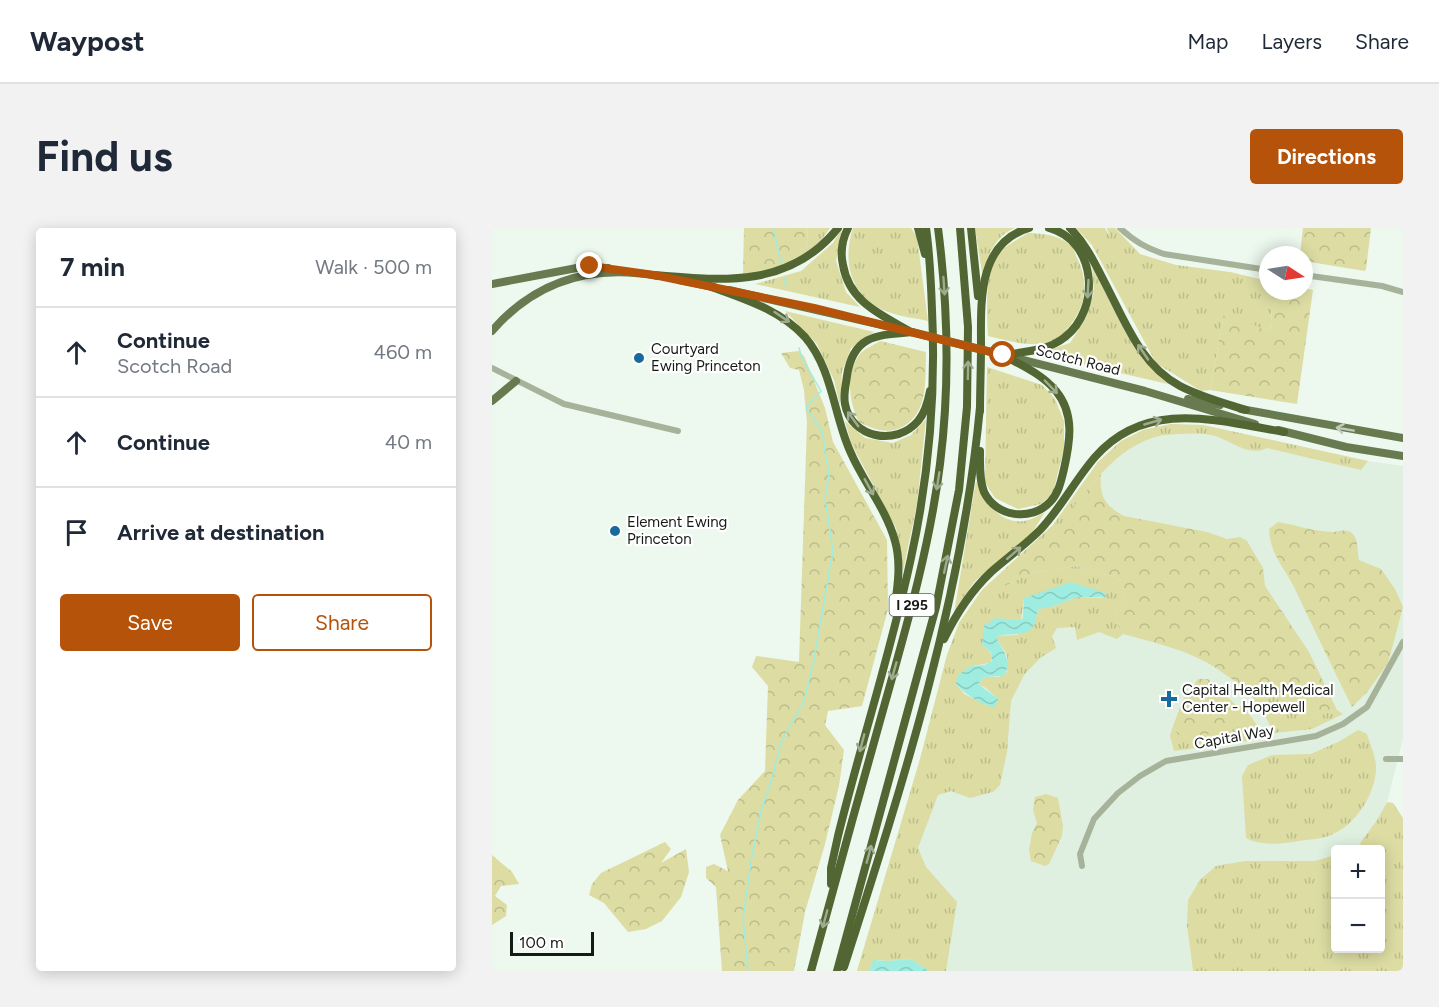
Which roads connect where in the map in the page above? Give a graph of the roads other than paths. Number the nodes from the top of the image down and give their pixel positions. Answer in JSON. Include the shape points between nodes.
{"nodes":[{"id":1,"x":838,"y":228,"type":"edge"},
{"id":2,"x":848,"y":228,"type":"edge"},
{"id":3,"x":918,"y":228,"type":"edge"},
{"id":4,"x":926,"y":228,"type":"edge"},
{"id":5,"x":938,"y":228,"type":"edge"},
{"id":6,"x":960,"y":228,"type":"edge"},
{"id":7,"x":971,"y":228,"type":"edge"},
{"id":8,"x":1029,"y":228,"type":"edge"},
{"id":9,"x":1049,"y":228,"type":"edge"},
{"id":10,"x":1070,"y":228,"type":"edge"},
{"id":11,"x":1120,"y":228,"type":"edge"},
{"id":12,"x":1259,"y":269,"type":"edge"},
{"id":13,"x":627,"y":272,"type":"junction"},
{"id":14,"x":654,"y":275,"type":"junction"},
{"id":15,"x":1313,"y":276,"type":"edge"},
{"id":16,"x":492,"y":284,"type":"edge"},
{"id":17,"x":709,"y":286,"type":"junction"},
{"id":18,"x":1403,"y":292,"type":"edge"},
{"id":19,"x":933,"y":314,"type":"junction"},
{"id":20,"x":981,"y":320,"type":"junction"},
{"id":21,"x":492,"y":331,"type":"edge"},
{"id":22,"x":912,"y":332,"type":"junction"},
{"id":23,"x":1003,"y":355,"type":"junction"},
{"id":24,"x":933,"y":357,"type":"junction"},
{"id":25,"x":492,"y":368,"type":"edge"},
{"id":26,"x":516,"y":381,"type":"junction"},
{"id":27,"x":1145,"y":391,"type":"junction"},
{"id":28,"x":492,"y":401,"type":"edge"},
{"id":29,"x":980,"y":406,"type":"junction"},
{"id":30,"x":1246,"y":410,"type":"junction"},
{"id":31,"x":678,"y":431,"type":"dead end"},
{"id":32,"x":1284,"y":432,"type":"junction"},
{"id":33,"x":1403,"y":438,"type":"edge"},
{"id":34,"x":1401,"y":457,"type":"edge"},
{"id":35,"x":1403,"y":642,"type":"edge"},
{"id":36,"x":933,"y":668,"type":"junction"},
{"id":37,"x":877,"y":686,"type":"junction"},
{"id":38,"x":1386,"y":759,"type":"dead end"},
{"id":39,"x":1403,"y":759,"type":"edge"},
{"id":40,"x":1082,"y":866,"type":"dead end"},
{"id":41,"x":831,"y":897,"type":"junction"},
{"id":42,"x":811,"y":971,"type":"edge"},
{"id":43,"x":837,"y":971,"type":"edge"},
{"id":44,"x":843,"y":971,"type":"edge"}],
"edges":[{"from":1,"to":14,"type":"highway","via":[[802,260],[764,276],[741,279]]},
{"from":2,"to":22,"type":"highway","via":[[842,258],[852,290],[872,310]]},
{"from":3,"to":19,"type":"highway"},
{"from":4,"to":19,"type":"highway"},
{"from":5,"to":41,"type":"highway","number":"I 295","one_way":true,"via":[[947,339],[937,487],[911,607]]},
{"from":43,"to":6,"type":"highway","number":"I 295","one_way":true,"via":[[936,608],[957,501],[968,369]]},
{"from":7,"to":20,"type":"highway"},
{"from":8,"to":20,"type":"highway","via":[[1006,240],[990,260],[984,278]]},
{"from":9,"to":23,"type":"highway","one_way":true,"via":[[1068,238],[1083,257],[1089,285],[1085,310],[1072,331],[1057,343]]},
{"from":30,"to":10,"type":"highway","one_way":true,"via":[[1182,387],[1151,363],[1134,339],[1093,258]]},
{"from":11,"to":12,"type":"street","via":[[1148,249],[1164,254]]},
{"from":13,"to":14,"type":"main road","name":"Scotch Road"},
{"from":13,"to":16,"type":"main road","via":[[582,267]]},
{"from":13,"to":21,"type":"main road","name":"Scotch Road","via":[[581,276],[545,289],[519,305]]},
{"from":14,"to":17,"type":"main road","name":"Scotch Road"},
{"from":15,"to":18,"type":"street"},
{"from":17,"to":22,"type":"main road","name":"Scotch Road"},
{"from":17,"to":37,"type":"highway","one_way":true,"via":[[788,320],[809,343],[825,372],[848,446],[888,521],[897,553],[898,580]]},
{"from":19,"to":24,"type":"highway"},
{"from":20,"to":29,"type":"highway"},
{"from":22,"to":23,"type":"main road","name":"Scotch Road","bridge":true},
{"from":24,"to":22,"type":"highway","one_way":true,"via":[[931,389],[921,417],[913,426],[884,436],[867,432],[854,423],[844,398],[854,353],[874,337]]},
{"from":23,"to":27,"type":"main road","name":"Scotch Road"},
{"from":23,"to":29,"type":"highway","one_way":true,"via":[[1049,383],[1062,400],[1069,419],[1070,441],[1061,480],[1054,498],[1041,509],[1026,514],[1010,513],[987,497],[981,478]]},
{"from":24,"to":37,"type":"highway","via":[[933,413],[923,496],[911,559]]},
{"from":25,"to":26,"type":"street"},
{"from":26,"to":28,"type":"main road"},
{"from":26,"to":31,"type":"street","via":[[564,404]]},
{"from":27,"to":30,"type":"main road","name":"Scotch Road"},
{"from":27,"to":32,"type":"main road","name":"Scotch Road"},
{"from":29,"to":36,"type":"highway","via":[[966,521]]},
{"from":33,"to":30,"type":"main road","name":"Scotch Road","one_way":true},
{"from":32,"to":34,"type":"main road","name":"Scotch Road"},
{"from":36,"to":32,"type":"highway","one_way":true,"via":[[952,623],[975,590],[1040,530],[1091,462],[1114,440],[1149,423],[1179,417]]},
{"from":35,"to":40,"type":"street","name":"Capital Way","via":[[1367,706],[1343,724],[1316,736],[1166,761],[1140,776],[1094,819],[1080,854]]},
{"from":36,"to":44,"type":"highway"},
{"from":37,"to":41,"type":"highway","one_way":true,"via":[[831,868]]},
{"from":38,"to":39,"type":"street"},
{"from":41,"to":42,"type":"highway","number":"I 295","one_way":true}]}
